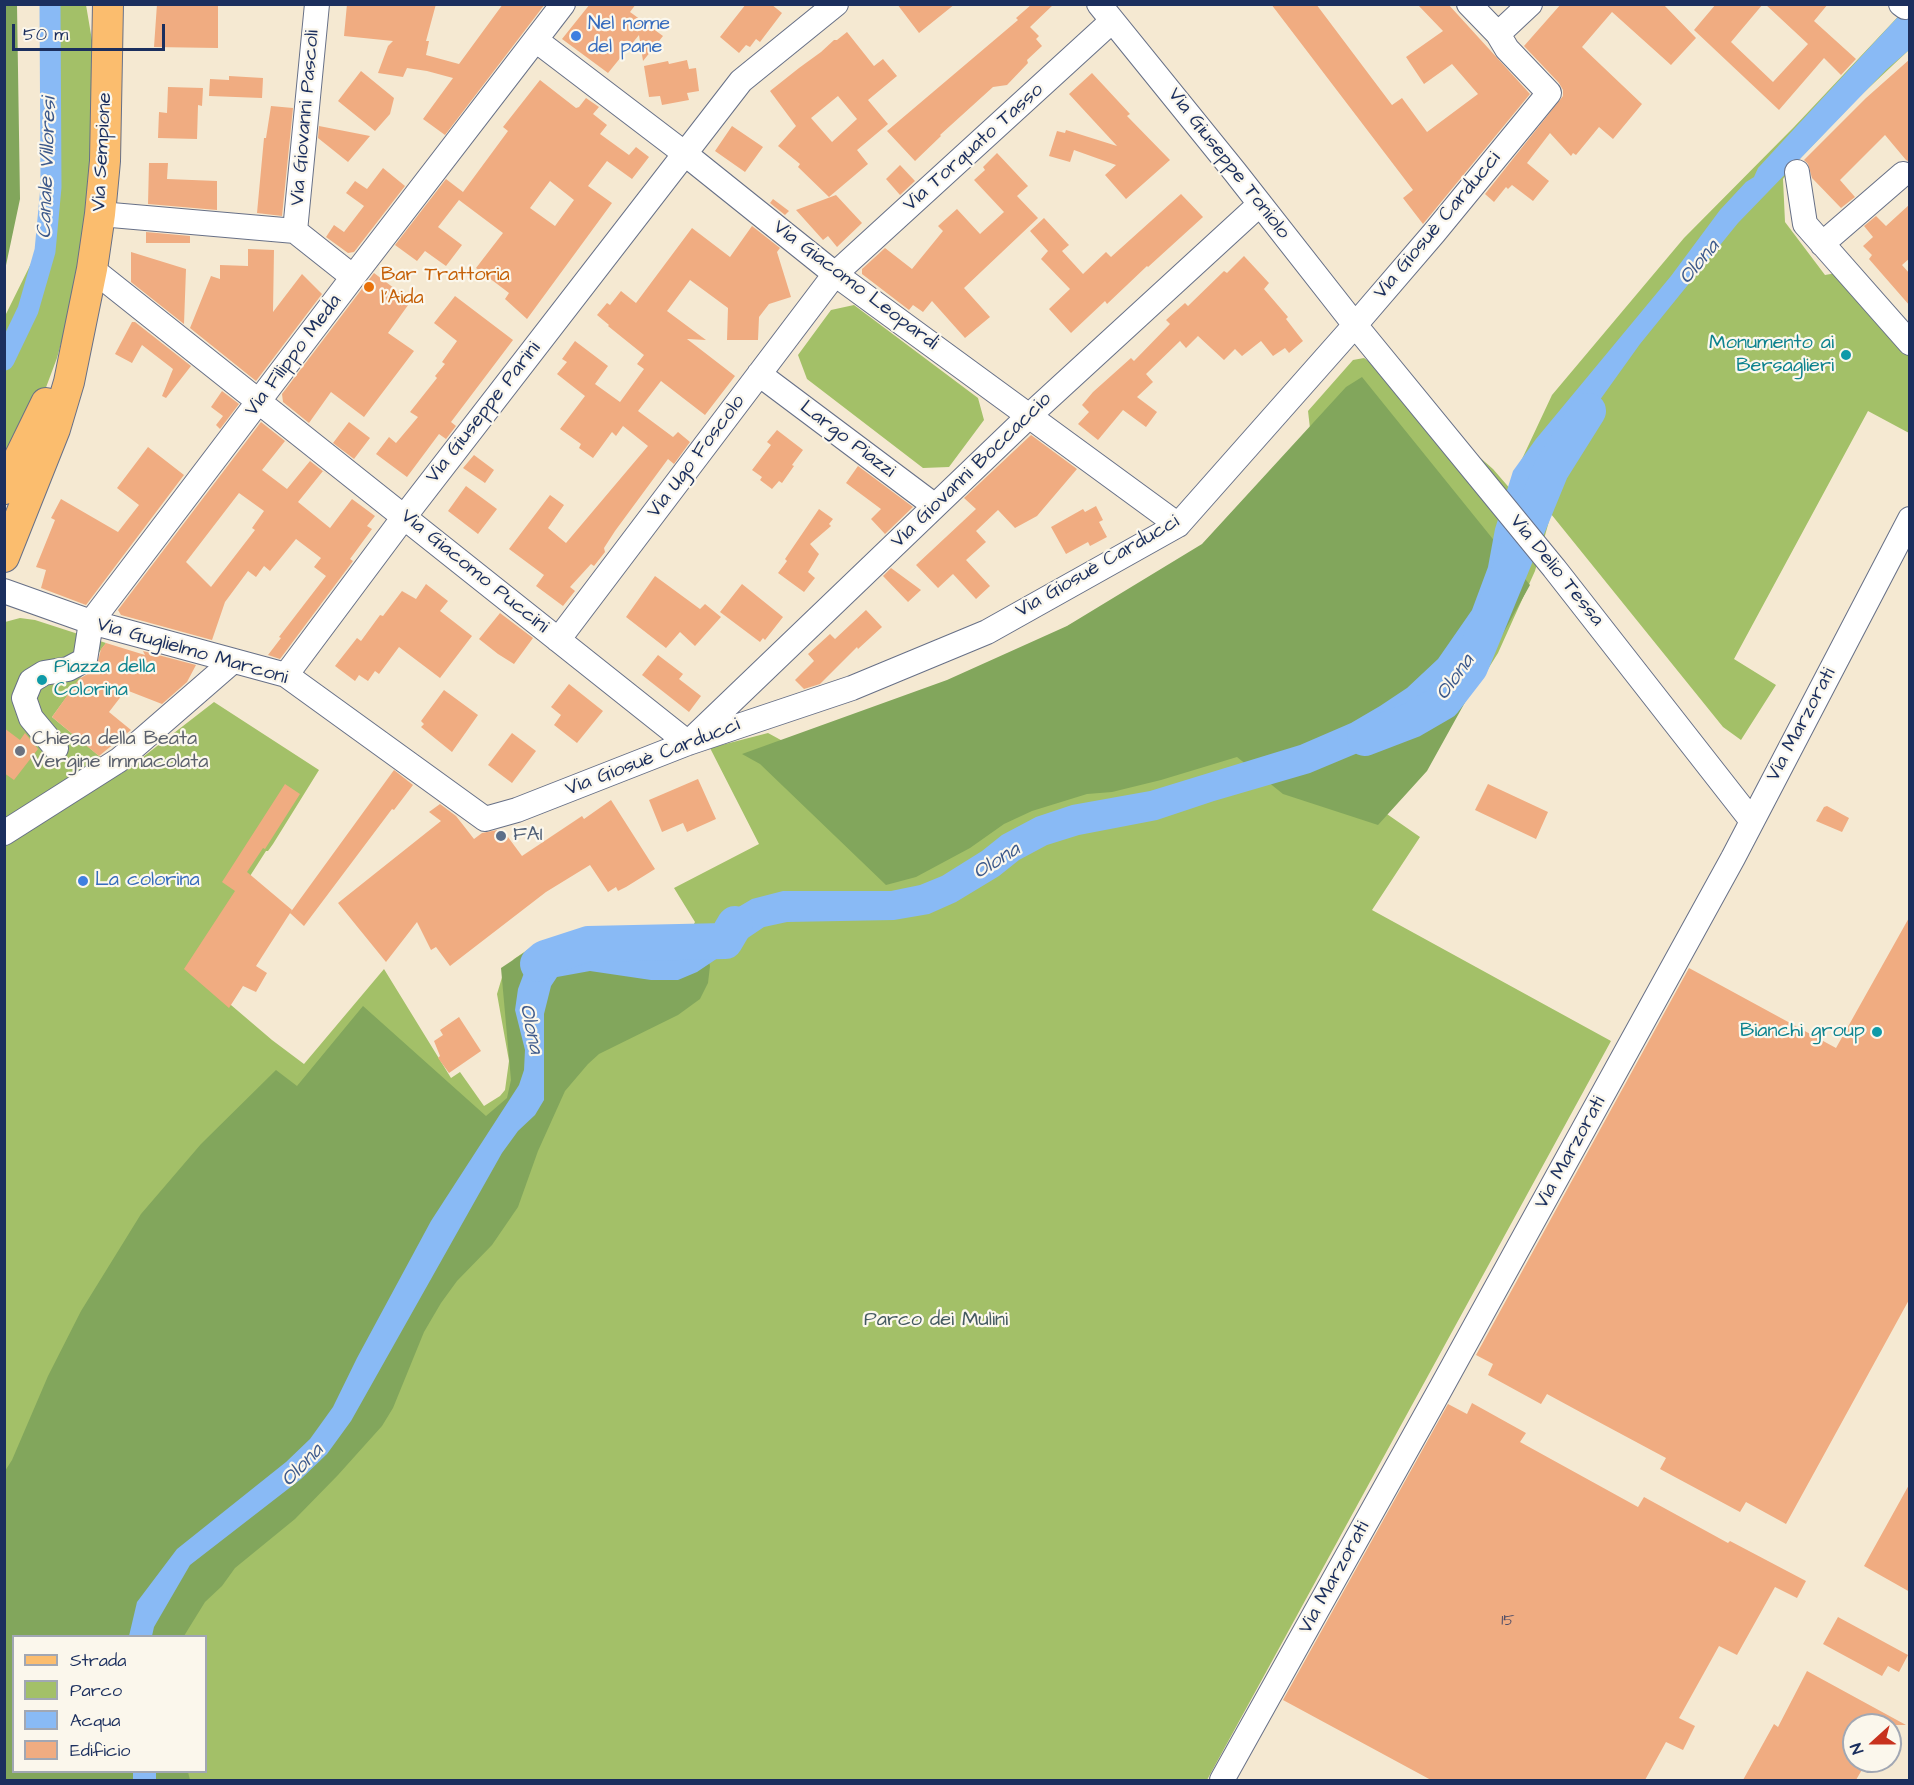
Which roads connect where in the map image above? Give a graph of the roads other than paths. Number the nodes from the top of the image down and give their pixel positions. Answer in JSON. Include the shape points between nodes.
{"nodes":[{"id":1,"x":108,"y":4,"type":"edge"},
{"id":2,"x":317,"y":4,"type":"edge"},
{"id":3,"x":564,"y":4,"type":"edge"},
{"id":4,"x":836,"y":4,"type":"edge"},
{"id":5,"x":1469,"y":4,"type":"edge"},
{"id":6,"x":1530,"y":4,"type":"edge"},
{"id":7,"x":1901,"y":4,"type":"edge"},
{"id":8,"x":1907,"y":4,"type":"edge"},
{"id":9,"x":1106,"y":13,"type":"edge"},
{"id":10,"x":1498,"y":34,"type":"junction"},
{"id":11,"x":537,"y":41,"type":"junction"},
{"id":12,"x":684,"y":153,"type":"junction"},
{"id":13,"x":1797,"y":172,"type":"dead end"},
{"id":14,"x":1903,"y":174,"type":"dead end"},
{"id":15,"x":1260,"y":204,"type":"junction"},
{"id":16,"x":100,"y":214,"type":"junction"},
{"id":17,"x":295,"y":231,"type":"junction"},
{"id":18,"x":1822,"y":244,"type":"junction"},
{"id":19,"x":92,"y":269,"type":"junction"},
{"id":20,"x":835,"y":274,"type":"junction"},
{"id":21,"x":353,"y":277,"type":"junction"},
{"id":22,"x":85,"y":299,"type":"junction"},
{"id":23,"x":1355,"y":325,"type":"junction"},
{"id":24,"x":1910,"y":343,"type":"edge"},
{"id":25,"x":759,"y":374,"type":"junction"},
{"id":26,"x":260,"y":402,"type":"junction"},
{"id":27,"x":1030,"y":416,"type":"junction"},
{"id":28,"x":4,"y":489,"type":"edge"},
{"id":29,"x":935,"y":507,"type":"junction"},
{"id":30,"x":404,"y":517,"type":"junction"},
{"id":31,"x":1910,"y":519,"type":"edge"},
{"id":32,"x":1178,"y":525,"type":"junction"},
{"id":33,"x":4,"y":557,"type":"edge"},
{"id":34,"x":4,"y":591,"type":"edge"},
{"id":35,"x":91,"y":622,"type":"junction"},
{"id":36,"x":558,"y":640,"type":"junction"},
{"id":37,"x":233,"y":661,"type":"junction"},
{"id":38,"x":286,"y":675,"type":"junction"},
{"id":39,"x":688,"y":743,"type":"junction"},
{"id":40,"x":56,"y":748,"type":"dead end"},
{"id":41,"x":485,"y":819,"type":"joint"},
{"id":42,"x":1752,"y":821,"type":"junction"},
{"id":43,"x":4,"y":833,"type":"edge"},
{"id":44,"x":1222,"y":1780,"type":"edge"}],
"edges":[{"from":1,"to":16,"type":"main road","name":"Via Sempione"},
{"from":2,"to":17,"type":"street","name":"Via Giovanni Pascoli"},
{"from":3,"to":11,"type":"street","name":"Via Filippo Meda"},
{"from":4,"to":12,"type":"street","name":"Via Giuseppe Parini","via":[[741,81]]},
{"from":5,"to":10,"type":"street"},
{"from":6,"to":10,"type":"street"},
{"from":7,"to":8,"type":"street"},
{"from":9,"to":15,"type":"street","name":"Via Giuseppe Toniolo"},
{"from":9,"to":20,"type":"street","name":"Via Torquato Tasso"},
{"from":10,"to":23,"type":"street","name":"Via Giosuè Carducci","via":[[1507,49],[1549,93]]},
{"from":11,"to":12,"type":"street","name":"Via Giacomo Leopardi"},
{"from":11,"to":21,"type":"street","name":"Via Filippo Meda"},
{"from":12,"to":20,"type":"street","name":"Via Giacomo Leopardi"},
{"from":12,"to":30,"type":"street","name":"Via Giuseppe Parini"},
{"from":13,"to":18,"type":"street","via":[[1805,224]]},
{"from":14,"to":18,"type":"street"},
{"from":15,"to":23,"type":"street","name":"Via Giuseppe Toniolo"},
{"from":15,"to":27,"type":"street","name":"Via Giovanni Boccaccio"},
{"from":16,"to":17,"type":"street"},
{"from":16,"to":19,"type":"main road","name":"Via Sempione"},
{"from":17,"to":21,"type":"street"},
{"from":18,"to":24,"type":"street"},
{"from":19,"to":22,"type":"main road","name":"Via Sempione"},
{"from":19,"to":26,"type":"street","name":"Via Giacomo Puccini"},
{"from":20,"to":25,"type":"street","name":"Via Ugo Foscolo"},
{"from":20,"to":27,"type":"street","name":"Via Giacomo Leopardi"},
{"from":21,"to":26,"type":"street","name":"Via Filippo Meda"},
{"from":22,"to":28,"type":"main road","name":"Via Sempione","via":[[56,381]]},
{"from":22,"to":33,"type":"main road","name":"Via Sempione","via":[[69,382],[55,429]]},
{"from":23,"to":32,"type":"street","name":"Via Giosuè Carducci"},
{"from":23,"to":42,"type":"street","name":"Via Delio Tessa","via":[[1554,568]]},
{"from":25,"to":29,"type":"street","name":"Largo Piazzi"},
{"from":25,"to":36,"type":"street","name":"Via Ugo Foscolo"},
{"from":26,"to":30,"type":"street","name":"Via Giacomo Puccini"},
{"from":26,"to":35,"type":"street","name":"Via Filippo Meda"},
{"from":27,"to":29,"type":"street","name":"Via Giovanni Boccaccio"},
{"from":27,"to":32,"type":"street","name":"Via Giacomo Leopardi"},
{"from":29,"to":39,"type":"street","name":"Via Giovanni Boccaccio"},
{"from":30,"to":36,"type":"street","name":"Via Giacomo Puccini"},
{"from":30,"to":38,"type":"street","name":"Via Giuseppe Parini"},
{"from":31,"to":42,"type":"street","name":"Via Marzorati"},
{"from":32,"to":39,"type":"street","name":"Via Giosuè Carducci","via":[[987,632],[852,688]]},
{"from":34,"to":35,"type":"street","name":"Via Guglielmo Marconi"},
{"from":35,"to":37,"type":"street","name":"Via Guglielmo Marconi"},
{"from":35,"to":40,"type":"street","via":[[85,660],[31,681],[24,698],[31,718]]},
{"from":36,"to":39,"type":"street","name":"Via Giacomo Puccini"},
{"from":37,"to":38,"type":"street","name":"Via Guglielmo Marconi"},
{"from":37,"to":43,"type":"street","via":[[119,760]]},
{"from":38,"to":41,"type":"street","name":"Via Guglielmo Marconi"},
{"from":39,"to":41,"type":"street","name":"Via Giosuè Carducci"},
{"from":42,"to":44,"type":"street","name":"Via Marzorati"}]}
